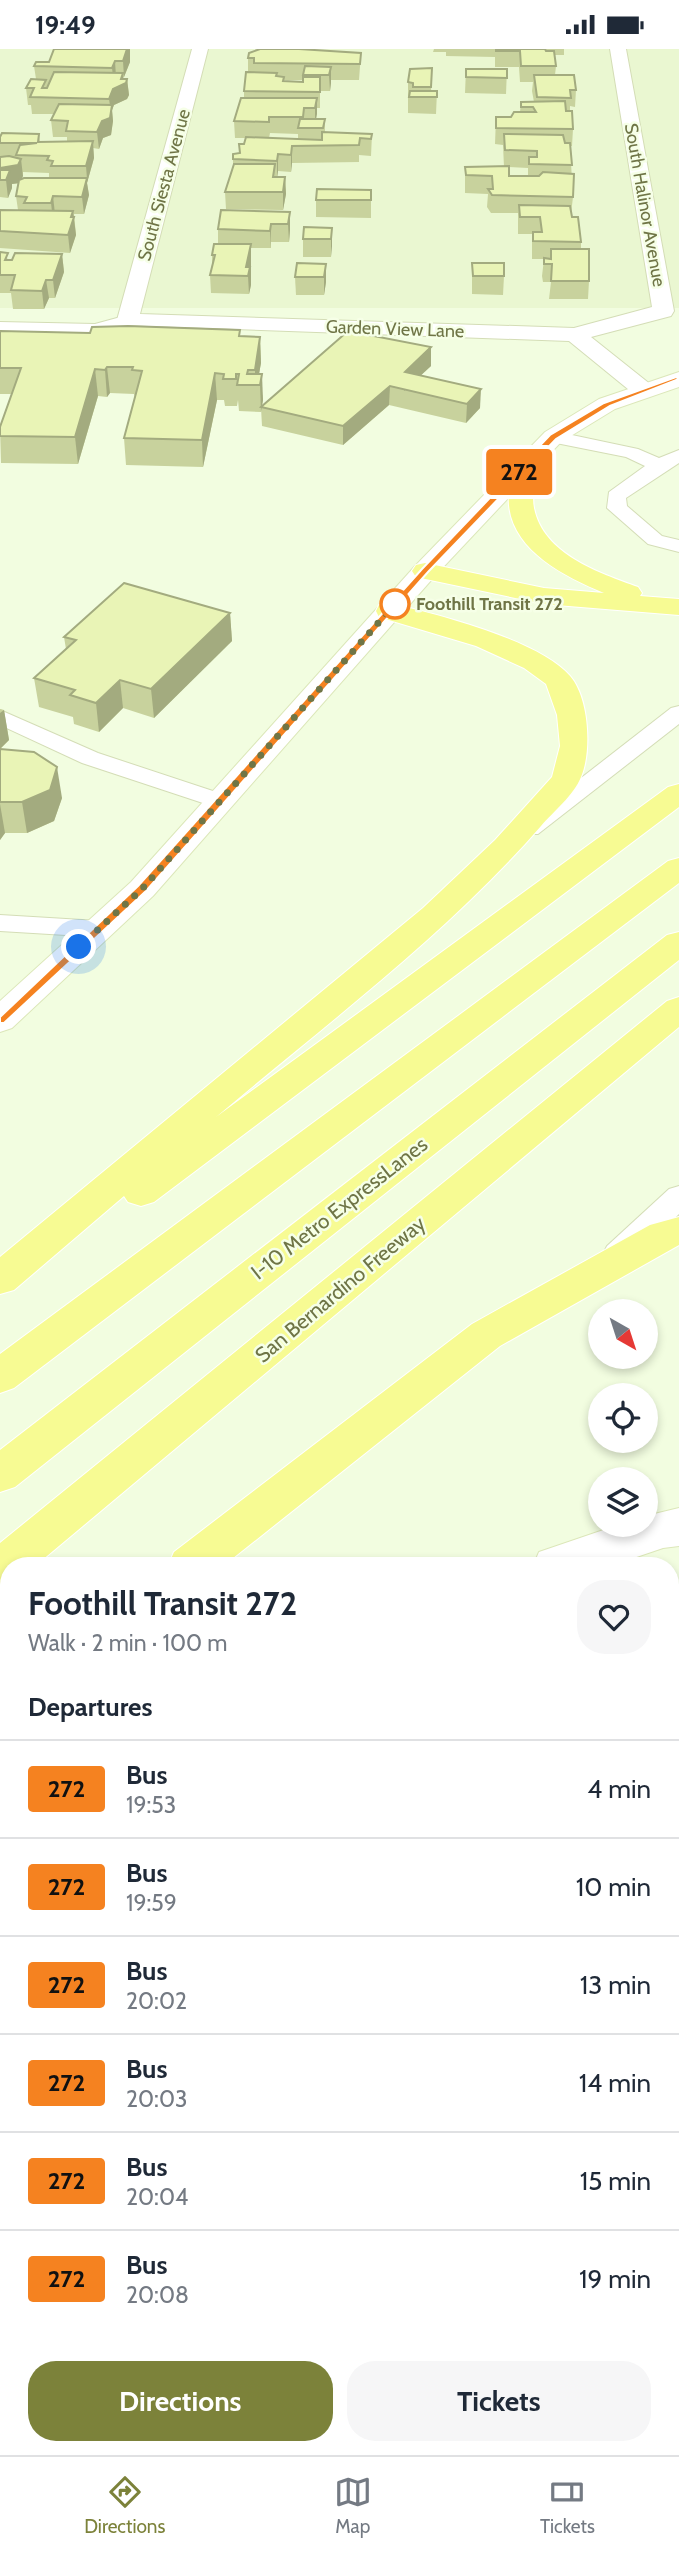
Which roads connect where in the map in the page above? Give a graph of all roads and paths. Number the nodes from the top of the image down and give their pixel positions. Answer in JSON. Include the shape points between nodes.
{"nodes":[{"id":1,"x":200,"y":49,"type":"edge"},
{"id":2,"x":618,"y":49,"type":"edge"},
{"id":3,"x":128,"y":320,"type":"junction"},
{"id":4,"x":0,"y":327,"type":"edge"},
{"id":5,"x":575,"y":335,"type":"junction"},
{"id":6,"x":679,"y":379,"type":"edge"},
{"id":7,"x":642,"y":389,"type":"junction"},
{"id":8,"x":553,"y":437,"type":"junction"},
{"id":9,"x":679,"y":456,"type":"edge"},
{"id":10,"x":526,"y":464,"type":"junction"},
{"id":11,"x":659,"y":465,"type":"junction"},
{"id":12,"x":679,"y":546,"type":"edge"},
{"id":13,"x":425,"y":571,"type":"junction"},
{"id":14,"x":673,"y":607,"type":"edge"},
{"id":15,"x":388,"y":611,"type":"junction"},
{"id":16,"x":679,"y":713,"type":"edge"},
{"id":17,"x":0,"y":717,"type":"edge"},
{"id":18,"x":679,"y":793,"type":"edge"},
{"id":19,"x":220,"y":801,"type":"junction"},
{"id":20,"x":506,"y":847,"type":"junction"},
{"id":21,"x":679,"y":868,"type":"edge"},
{"id":22,"x":0,"y":923,"type":"edge"},
{"id":23,"x":99,"y":929,"type":"junction"},
{"id":24,"x":679,"y":943,"type":"edge"},
{"id":25,"x":679,"y":1009,"type":"edge"},
{"id":26,"x":0,"y":1020,"type":"edge"},
{"id":27,"x":679,"y":1197,"type":"edge"},
{"id":28,"x":679,"y":1231,"type":"edge"},
{"id":29,"x":599,"y":1271,"type":"junction"},
{"id":30,"x":0,"y":1279,"type":"edge"},
{"id":31,"x":0,"y":1296,"type":"edge"},
{"id":32,"x":0,"y":1376,"type":"edge"},
{"id":33,"x":0,"y":1474,"type":"edge"},
{"id":34,"x":679,"y":1527,"type":"edge"},
{"id":35,"x":15,"y":1557,"type":"edge"},
{"id":36,"x":202,"y":1557,"type":"edge"},
{"id":37,"x":581,"y":1557,"type":"edge"}],
"edges":[{"from":1,"to":3,"type":"street","name":"South Siesta Avenue"},
{"from":2,"to":5,"type":"street","name":"South Halinor Avenue","via":[[663,311]]},
{"from":3,"to":4,"type":"lane","via":[[95,329]]},
{"from":3,"to":5,"type":"street","name":"Garden View Lane"},
{"from":5,"to":7,"type":"street"},
{"from":6,"to":7,"type":"street"},
{"from":7,"to":8,"type":"street"},
{"from":8,"to":10,"type":"street"},
{"from":8,"to":11,"type":"lane","via":[[631,453]]},
{"from":9,"to":11,"type":"lane"},
{"from":10,"to":13,"type":"street"},
{"from":10,"to":14,"type":"highway","via":[[521,507],[541,547],[589,579]]},
{"from":11,"to":12,"type":"lane","via":[[616,496],[617,508],[655,540]]},
{"from":13,"to":14,"type":"highway","via":[[544,596]]},
{"from":13,"to":15,"type":"street"},
{"from":15,"to":19,"type":"street"},
{"from":15,"to":20,"type":"highway","via":[[486,640],[534,662],[559,680],[575,746],[566,779]]},
{"from":16,"to":20,"type":"lane"},
{"from":17,"to":19,"type":"lane","via":[[90,758]]},
{"from":18,"to":31,"type":"highway"},
{"from":19,"to":23,"type":"street","via":[[142,889]]},
{"from":20,"to":30,"type":"highway","via":[[435,915]]},
{"from":21,"to":32,"type":"highway"},
{"from":22,"to":23,"type":"lane"},
{"from":23,"to":26,"type":"street"},
{"from":24,"to":33,"type":"highway","name":"I-10 Metro ExpressLanes"},
{"from":25,"to":35,"type":"highway","name":"San Bernardino Freeway"},
{"from":27,"to":29,"type":"lane"},
{"from":28,"to":29,"type":"highway"},
{"from":29,"to":36,"type":"highway","via":[[486,1335]]},
{"from":34,"to":37,"type":"street"}]}
